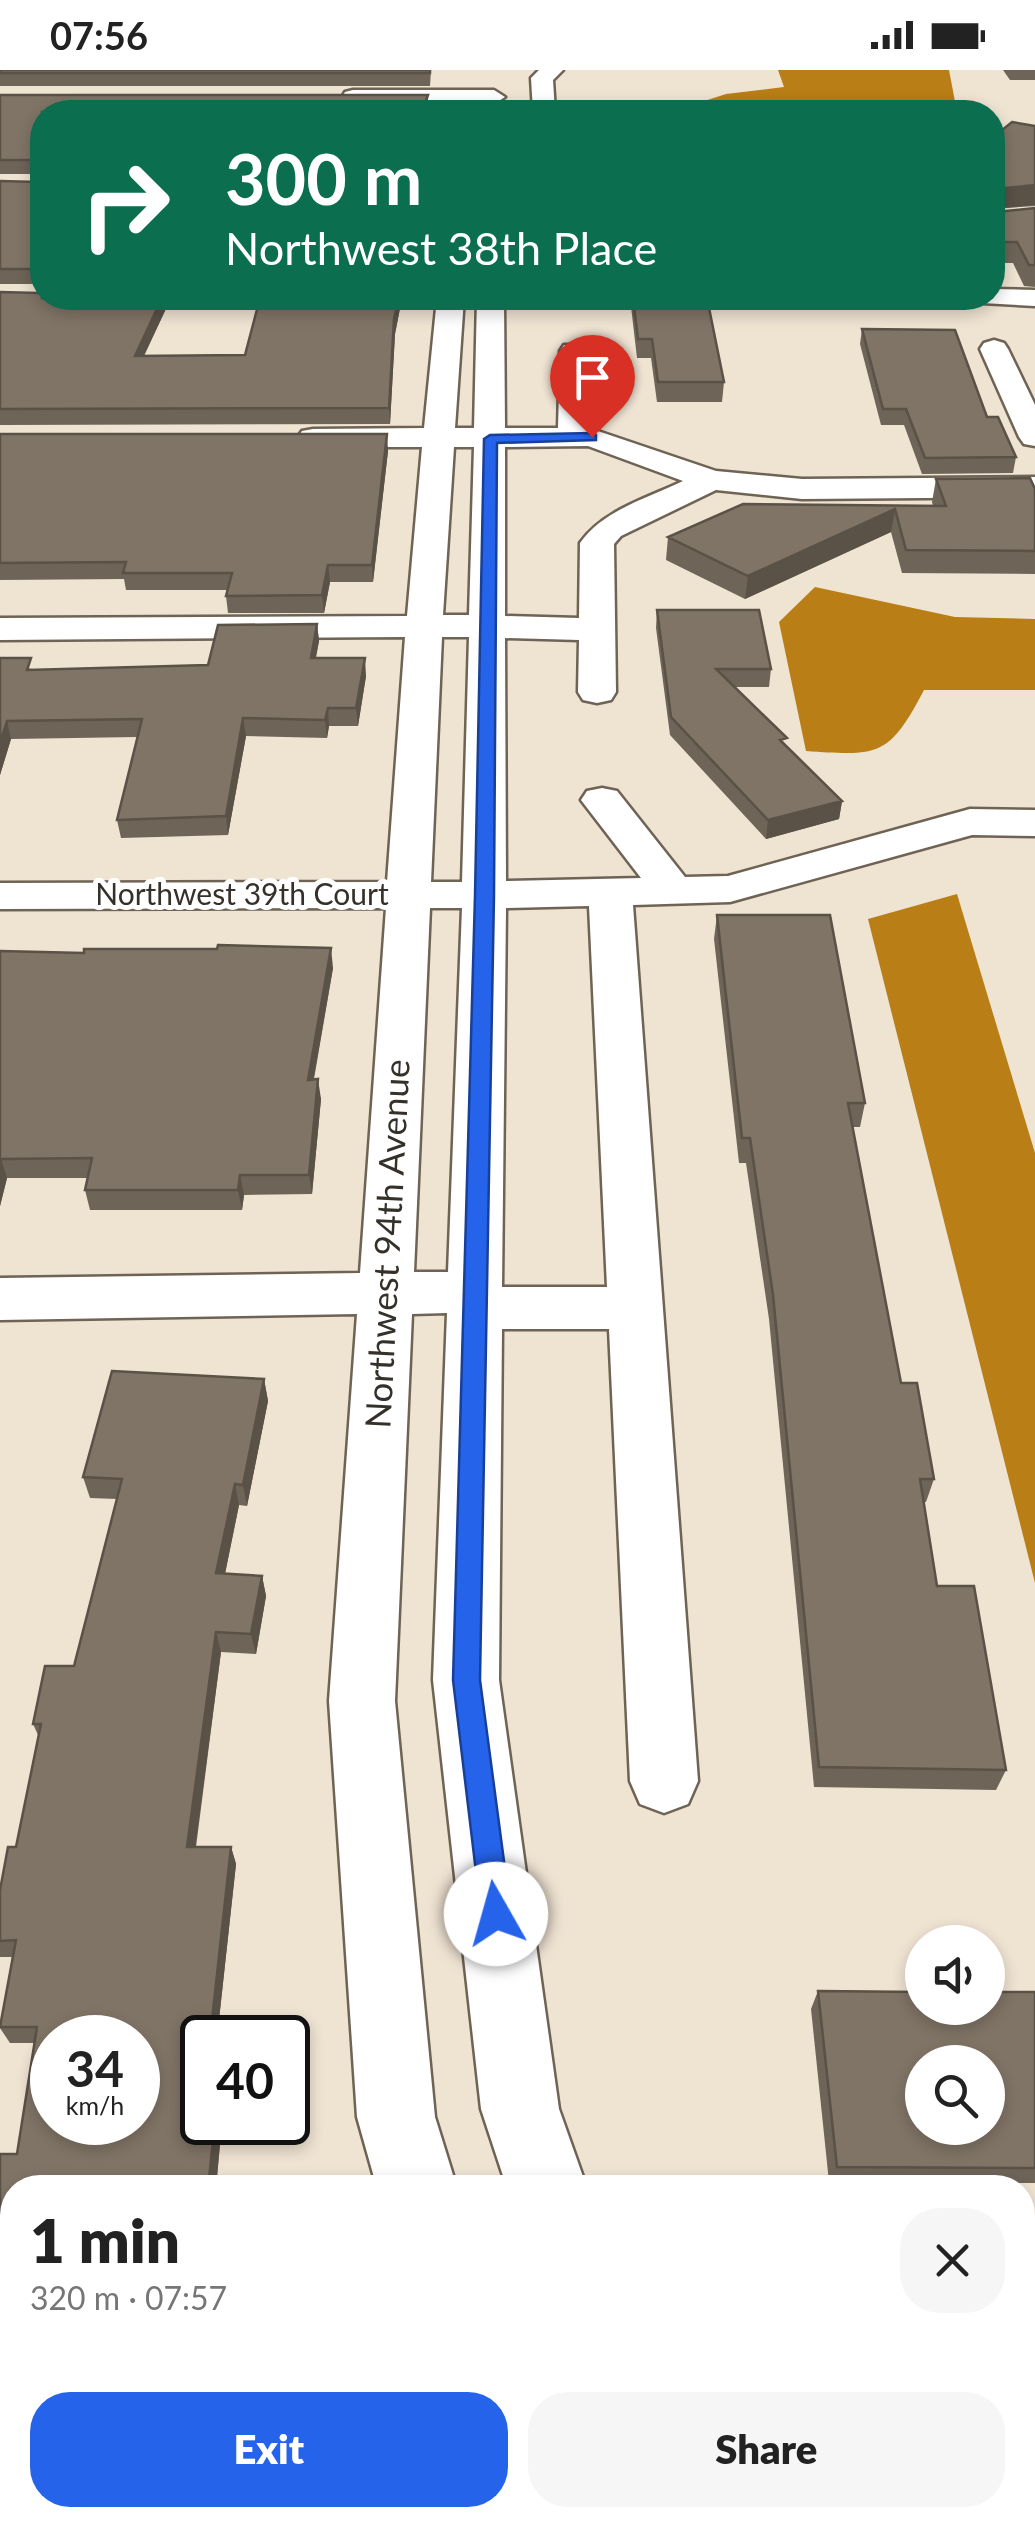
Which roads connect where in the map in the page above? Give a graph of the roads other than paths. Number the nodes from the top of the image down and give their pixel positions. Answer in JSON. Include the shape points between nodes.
{"nodes":[{"id":1,"x":462,"y":70,"type":"edge"},
{"id":2,"x":494,"y":70,"type":"edge"},
{"id":3,"x":552,"y":70,"type":"edge"},
{"id":4,"x":327,"y":97,"type":"edge"},
{"id":5,"x":377,"y":100,"type":"edge"},
{"id":6,"x":461,"y":100,"type":"edge"},
{"id":7,"x":494,"y":100,"type":"edge"},
{"id":8,"x":543,"y":100,"type":"edge"},
{"id":9,"x":1005,"y":298,"type":"edge"},
{"id":10,"x":1035,"y":298,"type":"edge"},
{"id":11,"x":449,"y":310,"type":"edge"},
{"id":12,"x":491,"y":310,"type":"edge"},
{"id":13,"x":994,"y":349,"type":"dead end"},
{"id":14,"x":574,"y":351,"type":"dead end"},
{"id":15,"x":1035,"y":436,"type":"edge"},
{"id":16,"x":279,"y":438,"type":"edge"},
{"id":17,"x":438,"y":438,"type":"junction"},
{"id":18,"x":572,"y":438,"type":"junction"},
{"id":19,"x":490,"y":439,"type":"junction"},
{"id":20,"x":712,"y":480,"type":"junction"},
{"id":21,"x":1035,"y":487,"type":"edge"},
{"id":22,"x":424,"y":626,"type":"junction"},
{"id":23,"x":488,"y":626,"type":"junction"},
{"id":24,"x":0,"y":628,"type":"edge"},
{"id":25,"x":598,"y":630,"type":"junction"},
{"id":26,"x":596,"y":692,"type":"dead end"},
{"id":27,"x":602,"y":800,"type":"dead end"},
{"id":28,"x":1035,"y":823,"type":"edge"},
{"id":29,"x":673,"y":890,"type":"junction"},
{"id":30,"x":610,"y":892,"type":"junction"},
{"id":31,"x":410,"y":894,"type":"junction"},
{"id":32,"x":484,"y":895,"type":"junction"},
{"id":33,"x":0,"y":896,"type":"edge"},
{"id":34,"x":385,"y":1291,"type":"junction"},
{"id":35,"x":0,"y":1299,"type":"edge"},
{"id":36,"x":475,"y":1300,"type":"junction"},
{"id":37,"x":635,"y":1308,"type":"junction"},
{"id":38,"x":664,"y":1781,"type":"dead end"},
{"id":39,"x":412,"y":2175,"type":"edge"},
{"id":40,"x":543,"y":2175,"type":"edge"}],
"edges":[{"from":1,"to":6,"type":"street"},
{"from":2,"to":7,"type":"street"},
{"from":3,"to":8,"type":"street","via":[[542,78]]},
{"from":4,"to":5,"type":"street"},
{"from":9,"to":10,"type":"street"},
{"from":11,"to":17,"type":"street","name":"Northwest 94th Avenue"},
{"from":12,"to":19,"type":"street"},
{"from":13,"to":15,"type":"street"},
{"from":14,"to":18,"type":"street"},
{"from":16,"to":17,"type":"street"},
{"from":17,"to":19,"type":"street"},
{"from":17,"to":22,"type":"street","name":"Northwest 94th Avenue"},
{"from":18,"to":19,"type":"street"},
{"from":18,"to":20,"type":"street","via":[[592,437]]},
{"from":19,"to":23,"type":"street"},
{"from":20,"to":21,"type":"street","via":[[802,489]]},
{"from":20,"to":25,"type":"street","via":[[597,542]]},
{"from":22,"to":23,"type":"street"},
{"from":22,"to":24,"type":"street"},
{"from":22,"to":31,"type":"street","name":"Northwest 94th Avenue"},
{"from":23,"to":25,"type":"street"},
{"from":23,"to":32,"type":"street"},
{"from":25,"to":26,"type":"street"},
{"from":27,"to":29,"type":"street"},
{"from":28,"to":29,"type":"street","name":"Northwest 39th Court","via":[[970,822],[730,889]]},
{"from":29,"to":30,"type":"street","name":"Northwest 39th Court"},
{"from":30,"to":32,"type":"street","name":"Northwest 39th Court"},
{"from":30,"to":37,"type":"street"},
{"from":31,"to":32,"type":"street","name":"Northwest 39th Court"},
{"from":31,"to":33,"type":"street","name":"Northwest 39th Court"},
{"from":31,"to":34,"type":"street","name":"Northwest 94th Avenue"},
{"from":32,"to":36,"type":"street"},
{"from":34,"to":35,"type":"street"},
{"from":34,"to":36,"type":"street"},
{"from":34,"to":39,"type":"street","name":"Northwest 94th Avenue","via":[[362,1701],[396,2117]]},
{"from":36,"to":37,"type":"street"},
{"from":36,"to":40,"type":"street","via":[[466,1680],[520,2109]]},
{"from":37,"to":38,"type":"street"}]}
